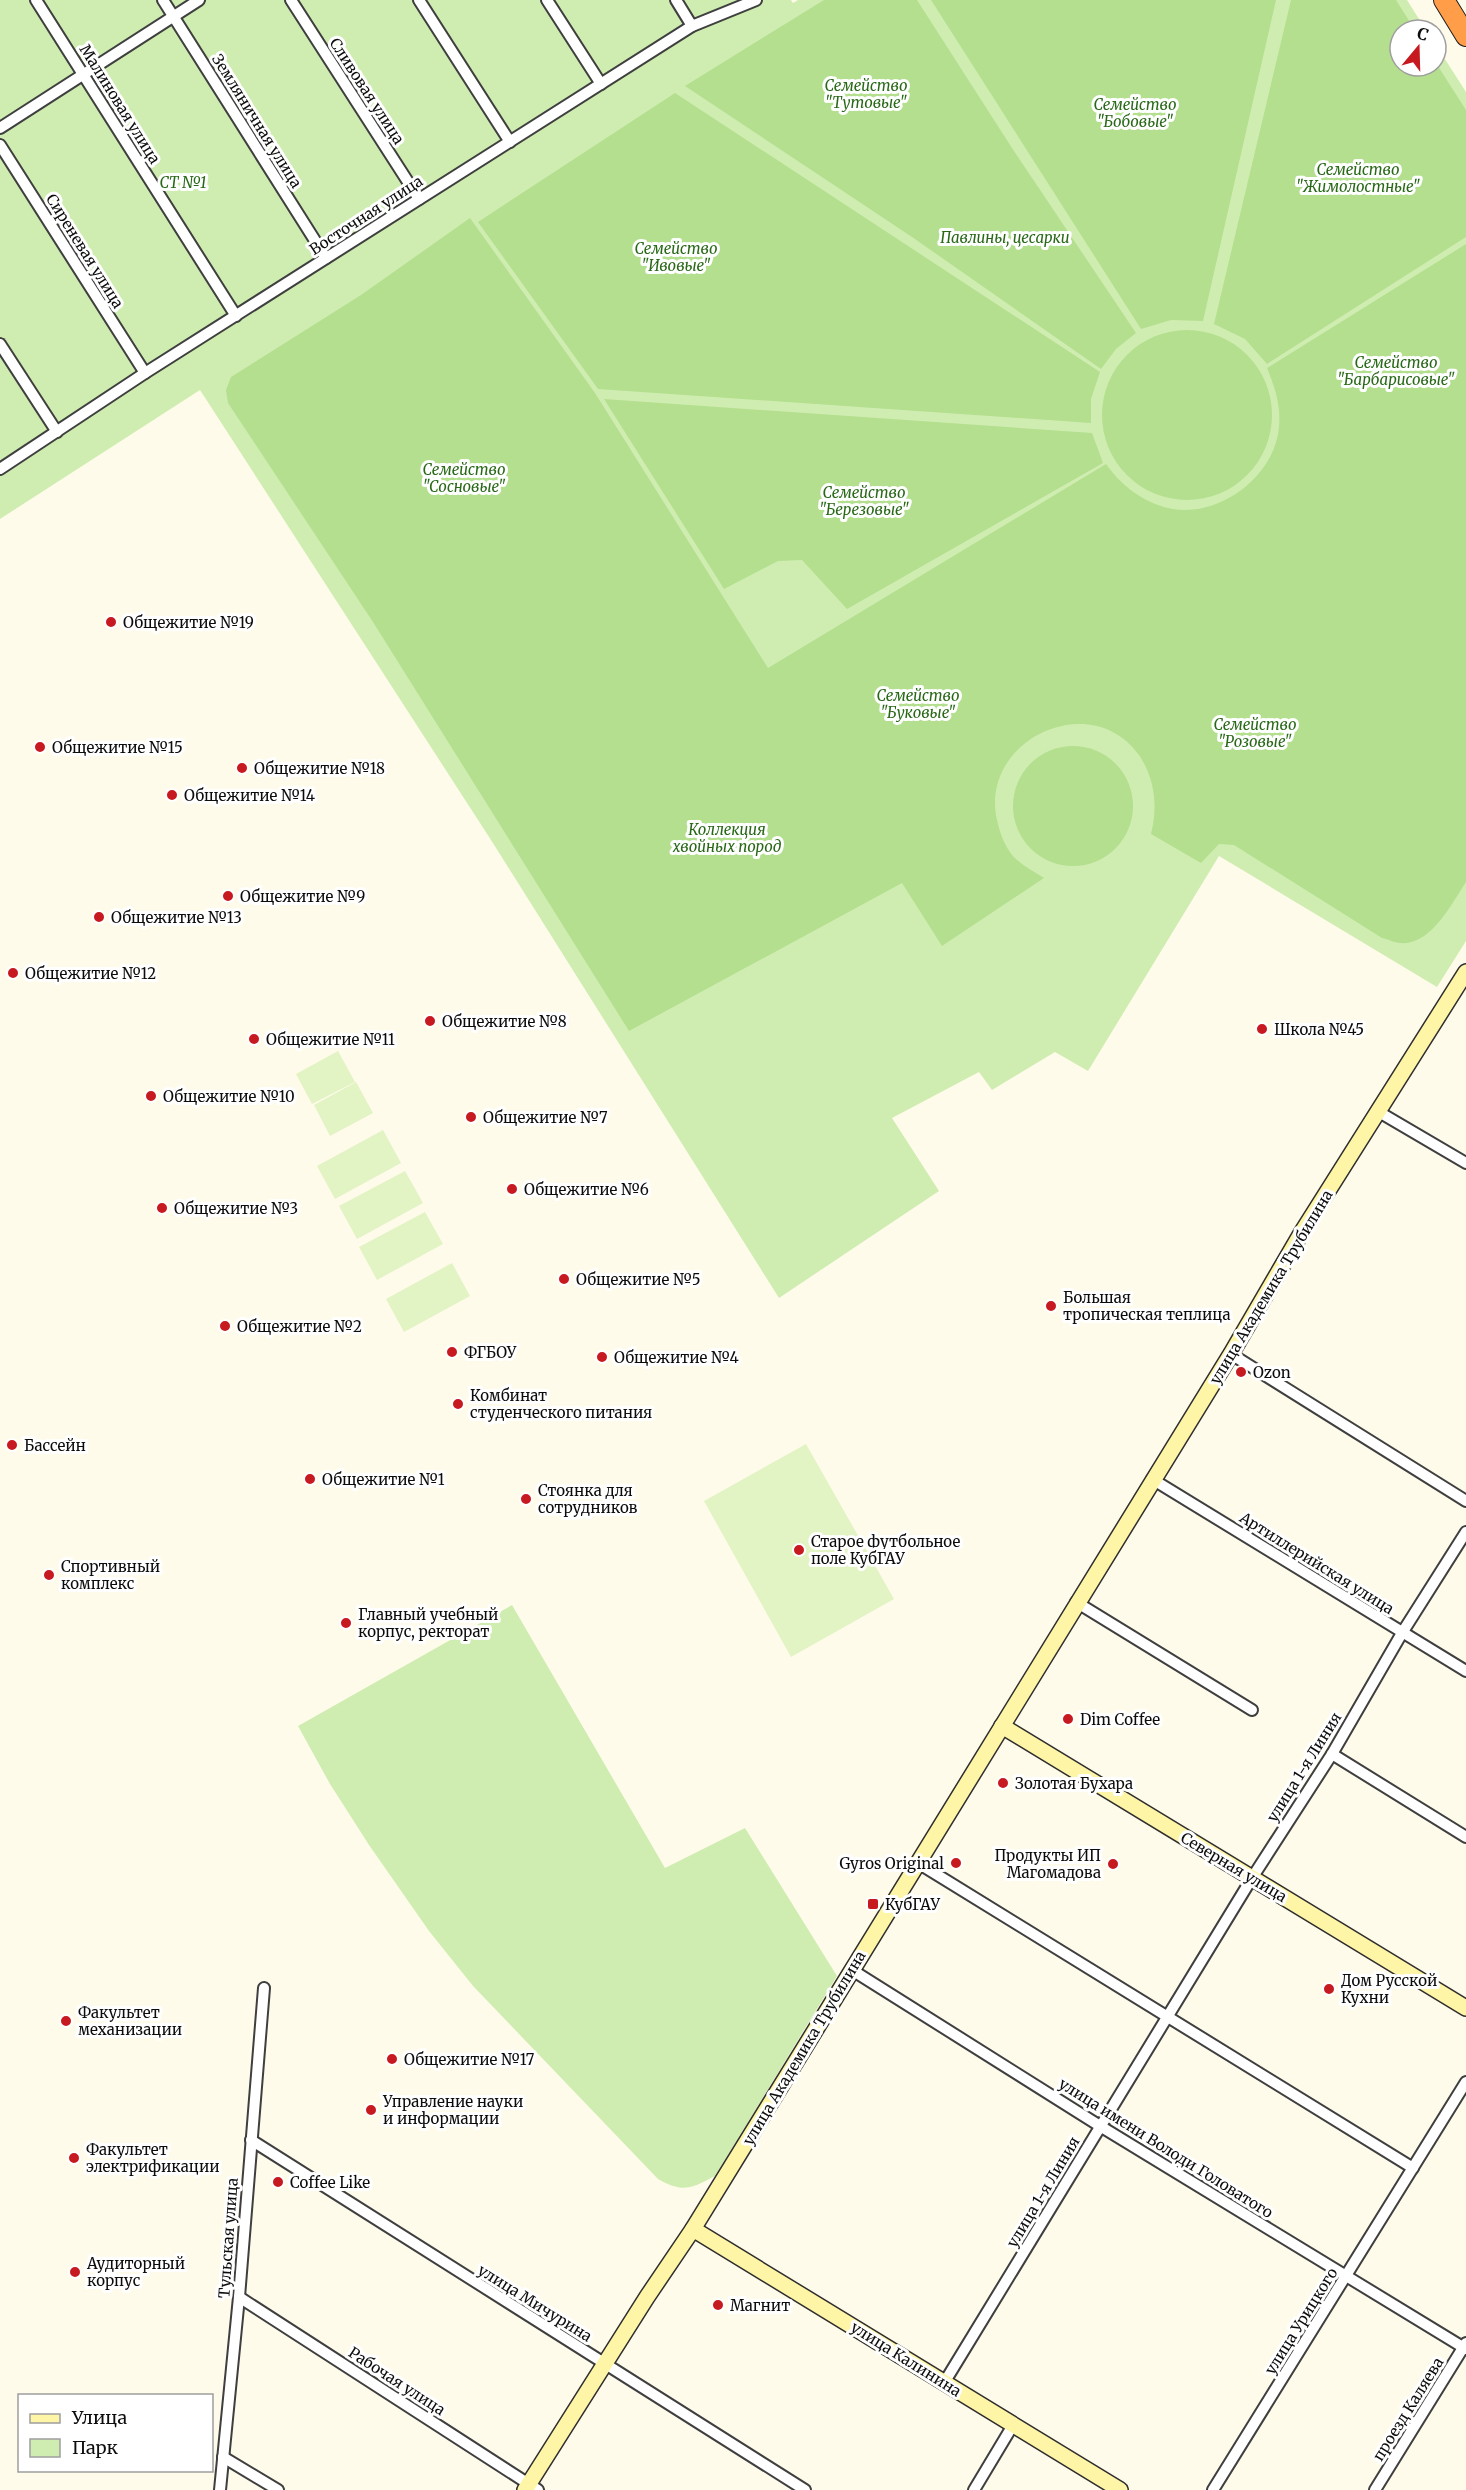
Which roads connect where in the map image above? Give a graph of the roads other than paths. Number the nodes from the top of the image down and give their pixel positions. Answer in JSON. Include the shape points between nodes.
{"nodes":[{"id":1,"x":36,"y":0,"type":"edge"},
{"id":2,"x":163,"y":0,"type":"edge"},
{"id":3,"x":199,"y":0,"type":"edge"},
{"id":4,"x":291,"y":0,"type":"edge"},
{"id":5,"x":419,"y":0,"type":"edge"},
{"id":6,"x":547,"y":0,"type":"edge"},
{"id":7,"x":676,"y":0,"type":"edge"},
{"id":8,"x":756,"y":0,"type":"edge"},
{"id":9,"x":1444,"y":0,"type":"edge"},
{"id":10,"x":173,"y":16,"type":"junction"},
{"id":11,"x":692,"y":26,"type":"junction"},
{"id":12,"x":1466,"y":36,"type":"edge"},
{"id":13,"x":83,"y":75,"type":"junction"},
{"id":14,"x":601,"y":84,"type":"junction"},
{"id":15,"x":0,"y":128,"type":"edge"},
{"id":16,"x":510,"y":142,"type":"junction"},
{"id":17,"x":0,"y":145,"type":"edge"},
{"id":18,"x":419,"y":199,"type":"junction"},
{"id":19,"x":326,"y":258,"type":"junction"},
{"id":20,"x":236,"y":316,"type":"junction"},
{"id":21,"x":0,"y":344,"type":"edge"},
{"id":22,"x":145,"y":373,"type":"junction"},
{"id":23,"x":57,"y":432,"type":"junction"},
{"id":24,"x":0,"y":469,"type":"edge"},
{"id":25,"x":1463,"y":982,"type":"edge"},
{"id":26,"x":1379,"y":1112,"type":"junction"},
{"id":27,"x":1466,"y":1163,"type":"edge"},
{"id":28,"x":1231,"y":1354,"type":"junction"},
{"id":29,"x":1152,"y":1479,"type":"junction"},
{"id":30,"x":1466,"y":1501,"type":"edge"},
{"id":31,"x":1466,"y":1532,"type":"edge"},
{"id":32,"x":1076,"y":1602,"type":"junction"},
{"id":33,"x":1402,"y":1633,"type":"junction"},
{"id":34,"x":1466,"y":1671,"type":"edge"},
{"id":35,"x":1252,"y":1710,"type":"dead end"},
{"id":36,"x":1002,"y":1726,"type":"junction"},
{"id":37,"x":1332,"y":1754,"type":"junction"},
{"id":38,"x":1466,"y":1838,"type":"edge"},
{"id":39,"x":918,"y":1863,"type":"junction"},
{"id":40,"x":1252,"y":1878,"type":"junction"},
{"id":41,"x":852,"y":1970,"type":"junction"},
{"id":42,"x":264,"y":1988,"type":"dead end"},
{"id":43,"x":1466,"y":2008,"type":"edge"},
{"id":44,"x":1168,"y":2018,"type":"junction"},
{"id":45,"x":1466,"y":2082,"type":"edge"},
{"id":46,"x":1100,"y":2126,"type":"junction"},
{"id":47,"x":251,"y":2140,"type":"junction"},
{"id":48,"x":1413,"y":2168,"type":"junction"},
{"id":49,"x":693,"y":2229,"type":"junction"},
{"id":50,"x":1347,"y":2277,"type":"junction"},
{"id":51,"x":239,"y":2297,"type":"junction"},
{"id":52,"x":1465,"y":2347,"type":"edge"},
{"id":53,"x":604,"y":2364,"type":"junction"},
{"id":54,"x":945,"y":2383,"type":"junction"},
{"id":55,"x":1013,"y":2425,"type":"junction"},
{"id":56,"x":223,"y":2457,"type":"junction"},
{"id":57,"x":531,"y":2488,"type":"edge"},
{"id":58,"x":220,"y":2490,"type":"edge"},
{"id":59,"x":278,"y":2490,"type":"edge"},
{"id":60,"x":805,"y":2490,"type":"edge"},
{"id":61,"x":974,"y":2490,"type":"edge"},
{"id":62,"x":1120,"y":2490,"type":"edge"},
{"id":63,"x":1213,"y":2490,"type":"edge"},
{"id":64,"x":1375,"y":2490,"type":"edge"}],
"edges":[{"from":1,"to":13,"type":"street","name":"Малиновая улица"},
{"from":2,"to":10,"type":"street","name":"Земляничная улица"},
{"from":3,"to":10,"type":"street"},
{"from":4,"to":18,"type":"street","name":"Сливовая улица"},
{"from":5,"to":16,"type":"street"},
{"from":6,"to":14,"type":"street"},
{"from":7,"to":11,"type":"street"},
{"from":8,"to":11,"type":"street","name":"Восточная улица"},
{"from":9,"to":12,"type":"highway"},
{"from":10,"to":13,"type":"street"},
{"from":10,"to":19,"type":"street","name":"Земляничная улица"},
{"from":11,"to":14,"type":"street","name":"Восточная улица"},
{"from":13,"to":15,"type":"street"},
{"from":13,"to":20,"type":"street","name":"Малиновая улица"},
{"from":14,"to":16,"type":"street","name":"Восточная улица"},
{"from":16,"to":18,"type":"street","name":"Восточная улица"},
{"from":17,"to":22,"type":"street","name":"Сиреневая улица"},
{"from":18,"to":19,"type":"street","name":"Восточная улица"},
{"from":19,"to":20,"type":"street","name":"Восточная улица"},
{"from":20,"to":22,"type":"street","name":"Восточная улица"},
{"from":21,"to":23,"type":"street"},
{"from":22,"to":23,"type":"street","name":"Восточная улица"},
{"from":23,"to":24,"type":"street","name":"Восточная улица"},
{"from":25,"to":26,"type":"main road","name":"улица Академика Трубилина"},
{"from":26,"to":27,"type":"street"},
{"from":26,"to":28,"type":"main road","name":"улица Академика Трубилина","via":[[1302,1232]]},
{"from":28,"to":29,"type":"main road","name":"улица Академика Трубилина"},
{"from":28,"to":30,"type":"street"},
{"from":29,"to":32,"type":"main road","name":"улица Академика Трубилина"},
{"from":29,"to":33,"type":"street","name":"Артиллерийская улица"},
{"from":31,"to":33,"type":"street","name":"улица 1-я Линия"},
{"from":32,"to":35,"type":"street"},
{"from":32,"to":36,"type":"main road","name":"улица Академика Трубилина"},
{"from":33,"to":34,"type":"street","name":"Артиллерийская улица"},
{"from":33,"to":37,"type":"street","name":"улица 1-я Линия"},
{"from":36,"to":39,"type":"main road","name":"улица Академика Трубилина"},
{"from":36,"to":40,"type":"main road","name":"Северная улица"},
{"from":37,"to":38,"type":"street"},
{"from":37,"to":40,"type":"street","name":"улица 1-я Линия"},
{"from":39,"to":41,"type":"main road","name":"улица Академика Трубилина"},
{"from":39,"to":44,"type":"street"},
{"from":40,"to":43,"type":"main road","name":"Северная улица"},
{"from":40,"to":44,"type":"street","name":"улица 1-я Линия"},
{"from":41,"to":46,"type":"street","name":"улица имени Володи Головатого"},
{"from":41,"to":49,"type":"main road","name":"улица Академика Трубилина"},
{"from":42,"to":47,"type":"street","name":"Тульская улица"},
{"from":44,"to":46,"type":"street","name":"улица 1-я Линия"},
{"from":44,"to":48,"type":"street"},
{"from":45,"to":48,"type":"street","name":"улица Урицкого"},
{"from":46,"to":50,"type":"street","name":"улица имени Володи Головатого"},
{"from":46,"to":54,"type":"street","name":"улица 1-я Линия"},
{"from":47,"to":51,"type":"street","name":"Тульская улица"},
{"from":47,"to":53,"type":"street","name":"улица Мичурина"},
{"from":48,"to":50,"type":"street","name":"улица Урицкого"},
{"from":49,"to":53,"type":"main road","name":"улица Академика Трубилина"},
{"from":49,"to":54,"type":"main road","name":"улица Калинина"},
{"from":50,"to":52,"type":"street","name":"улица имени Володи Головатого"},
{"from":50,"to":63,"type":"street","name":"улица Урицкого"},
{"from":51,"to":56,"type":"street","name":"Тульская улица"},
{"from":51,"to":57,"type":"street","name":"Рабочая улица"},
{"from":52,"to":64,"type":"street","name":"проезд Каляева"},
{"from":53,"to":57,"type":"main road","name":"улица Академика Трубилина"},
{"from":53,"to":60,"type":"street","name":"улица Мичурина"},
{"from":54,"to":55,"type":"main road","name":"улица Калинина"},
{"from":55,"to":61,"type":"street"},
{"from":55,"to":62,"type":"main road","name":"улица Калинина"},
{"from":56,"to":58,"type":"street","name":"Тульская улица"},
{"from":56,"to":59,"type":"street"}]}
